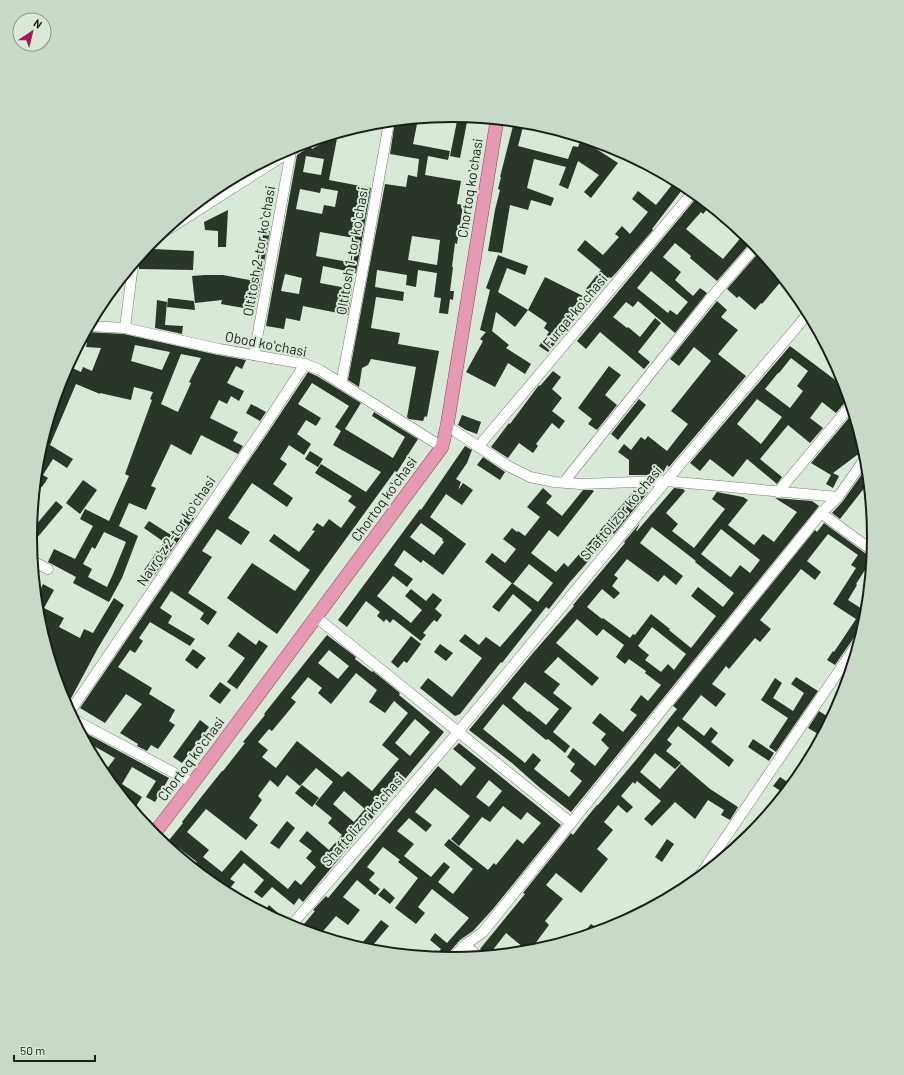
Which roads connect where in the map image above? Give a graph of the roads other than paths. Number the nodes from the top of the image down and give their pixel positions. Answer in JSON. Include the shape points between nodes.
{"nodes":[{"id":1,"x":496,"y":125,"type":"edge"},
{"id":2,"x":388,"y":127,"type":"edge"},
{"id":3,"x":290,"y":155,"type":"edge"},
{"id":4,"x":272,"y":163,"type":"edge"},
{"id":5,"x":689,"y":197,"type":"edge"},
{"id":6,"x":185,"y":219,"type":"edge"},
{"id":7,"x":752,"y":251,"type":"edge"},
{"id":8,"x":132,"y":274,"type":"edge"},
{"id":9,"x":804,"y":318,"type":"edge"},
{"id":10,"x":95,"y":326,"type":"edge"},
{"id":11,"x":125,"y":328,"type":"junction"},
{"id":12,"x":254,"y":355,"type":"junction"},
{"id":13,"x":305,"y":364,"type":"junction"},
{"id":14,"x":342,"y":384,"type":"junction"},
{"id":15,"x":847,"y":410,"type":"edge"},
{"id":16,"x":447,"y":426,"type":"junction"},
{"id":17,"x":442,"y":447,"type":"junction"},
{"id":18,"x":478,"y":447,"type":"junction"},
{"id":19,"x":860,"y":466,"type":"edge"},
{"id":20,"x":666,"y":480,"type":"junction"},
{"id":21,"x":564,"y":482,"type":"junction"},
{"id":22,"x":778,"y":492,"type":"junction"},
{"id":23,"x":838,"y":498,"type":"junction"},
{"id":24,"x":821,"y":513,"type":"junction"},
{"id":25,"x":867,"y":546,"type":"edge"},
{"id":26,"x":38,"y":564,"type":"edge"},
{"id":27,"x":48,"y":569,"type":"dead end"},
{"id":28,"x":316,"y":617,"type":"junction"},
{"id":29,"x":850,"y":655,"type":"edge"},
{"id":30,"x":74,"y":707,"type":"edge"},
{"id":31,"x":81,"y":723,"type":"edge"},
{"id":32,"x":458,"y":732,"type":"junction"},
{"id":33,"x":193,"y":783,"type":"junction"},
{"id":34,"x":571,"y":823,"type":"junction"},
{"id":35,"x":157,"y":829,"type":"edge"},
{"id":36,"x":706,"y":866,"type":"edge"},
{"id":37,"x":295,"y":922,"type":"edge"},
{"id":38,"x":465,"y":945,"type":"junction"},
{"id":39,"x":459,"y":952,"type":"edge"},
{"id":40,"x":473,"y":952,"type":"edge"}],
"edges":[{"from":1,"to":16,"type":"main road","name":"Chortoq koʻchasi"},
{"from":2,"to":14,"type":"street","name":"Oltitosh 1-tor koʻchasi"},
{"from":3,"to":12,"type":"street","name":"Oltitosh 2-tor koʻchasi"},
{"from":4,"to":6,"type":"street"},
{"from":5,"to":18,"type":"street","name":"Furqat koʻchasi"},
{"from":7,"to":21,"type":"street","via":[[709,300]]},
{"from":8,"to":11,"type":"street"},
{"from":9,"to":20,"type":"street","name":"Shaftolizor koʻchasi"},
{"from":10,"to":11,"type":"street","name":"Obod koʻchasi"},
{"from":11,"to":12,"type":"street","name":"Obod koʻchasi"},
{"from":12,"to":13,"type":"street","name":"Obod koʻchasi"},
{"from":13,"to":14,"type":"street","name":"Obod koʻchasi"},
{"from":13,"to":30,"type":"street","name":"Navroʻz 2-tor koʻchasi"},
{"from":14,"to":17,"type":"street","name":"Obod koʻchasi"},
{"from":15,"to":22,"type":"street"},
{"from":16,"to":17,"type":"main road","name":"Chortoq koʻchasi"},
{"from":16,"to":18,"type":"street"},
{"from":17,"to":28,"type":"main road","name":"Chortoq koʻchasi"},
{"from":18,"to":21,"type":"street","via":[[530,477]]},
{"from":19,"to":23,"type":"street"},
{"from":20,"to":21,"type":"street","via":[[580,484]]},
{"from":20,"to":22,"type":"street"},
{"from":20,"to":32,"type":"street","name":"Shaftolizor koʻchasi"},
{"from":22,"to":23,"type":"street"},
{"from":23,"to":24,"type":"street"},
{"from":24,"to":25,"type":"street"},
{"from":24,"to":34,"type":"street"},
{"from":26,"to":27,"type":"street"},
{"from":28,"to":32,"type":"street"},
{"from":28,"to":33,"type":"main road","name":"Chortoq koʻchasi"},
{"from":29,"to":36,"type":"street"},
{"from":31,"to":33,"type":"street"},
{"from":32,"to":34,"type":"street"},
{"from":32,"to":37,"type":"street","name":"Shaftolizor koʻchasi"},
{"from":33,"to":35,"type":"main road","name":"Chortoq koʻchasi"},
{"from":34,"to":38,"type":"street","via":[[483,932]]},
{"from":38,"to":39,"type":"street"},
{"from":38,"to":40,"type":"street"}]}
